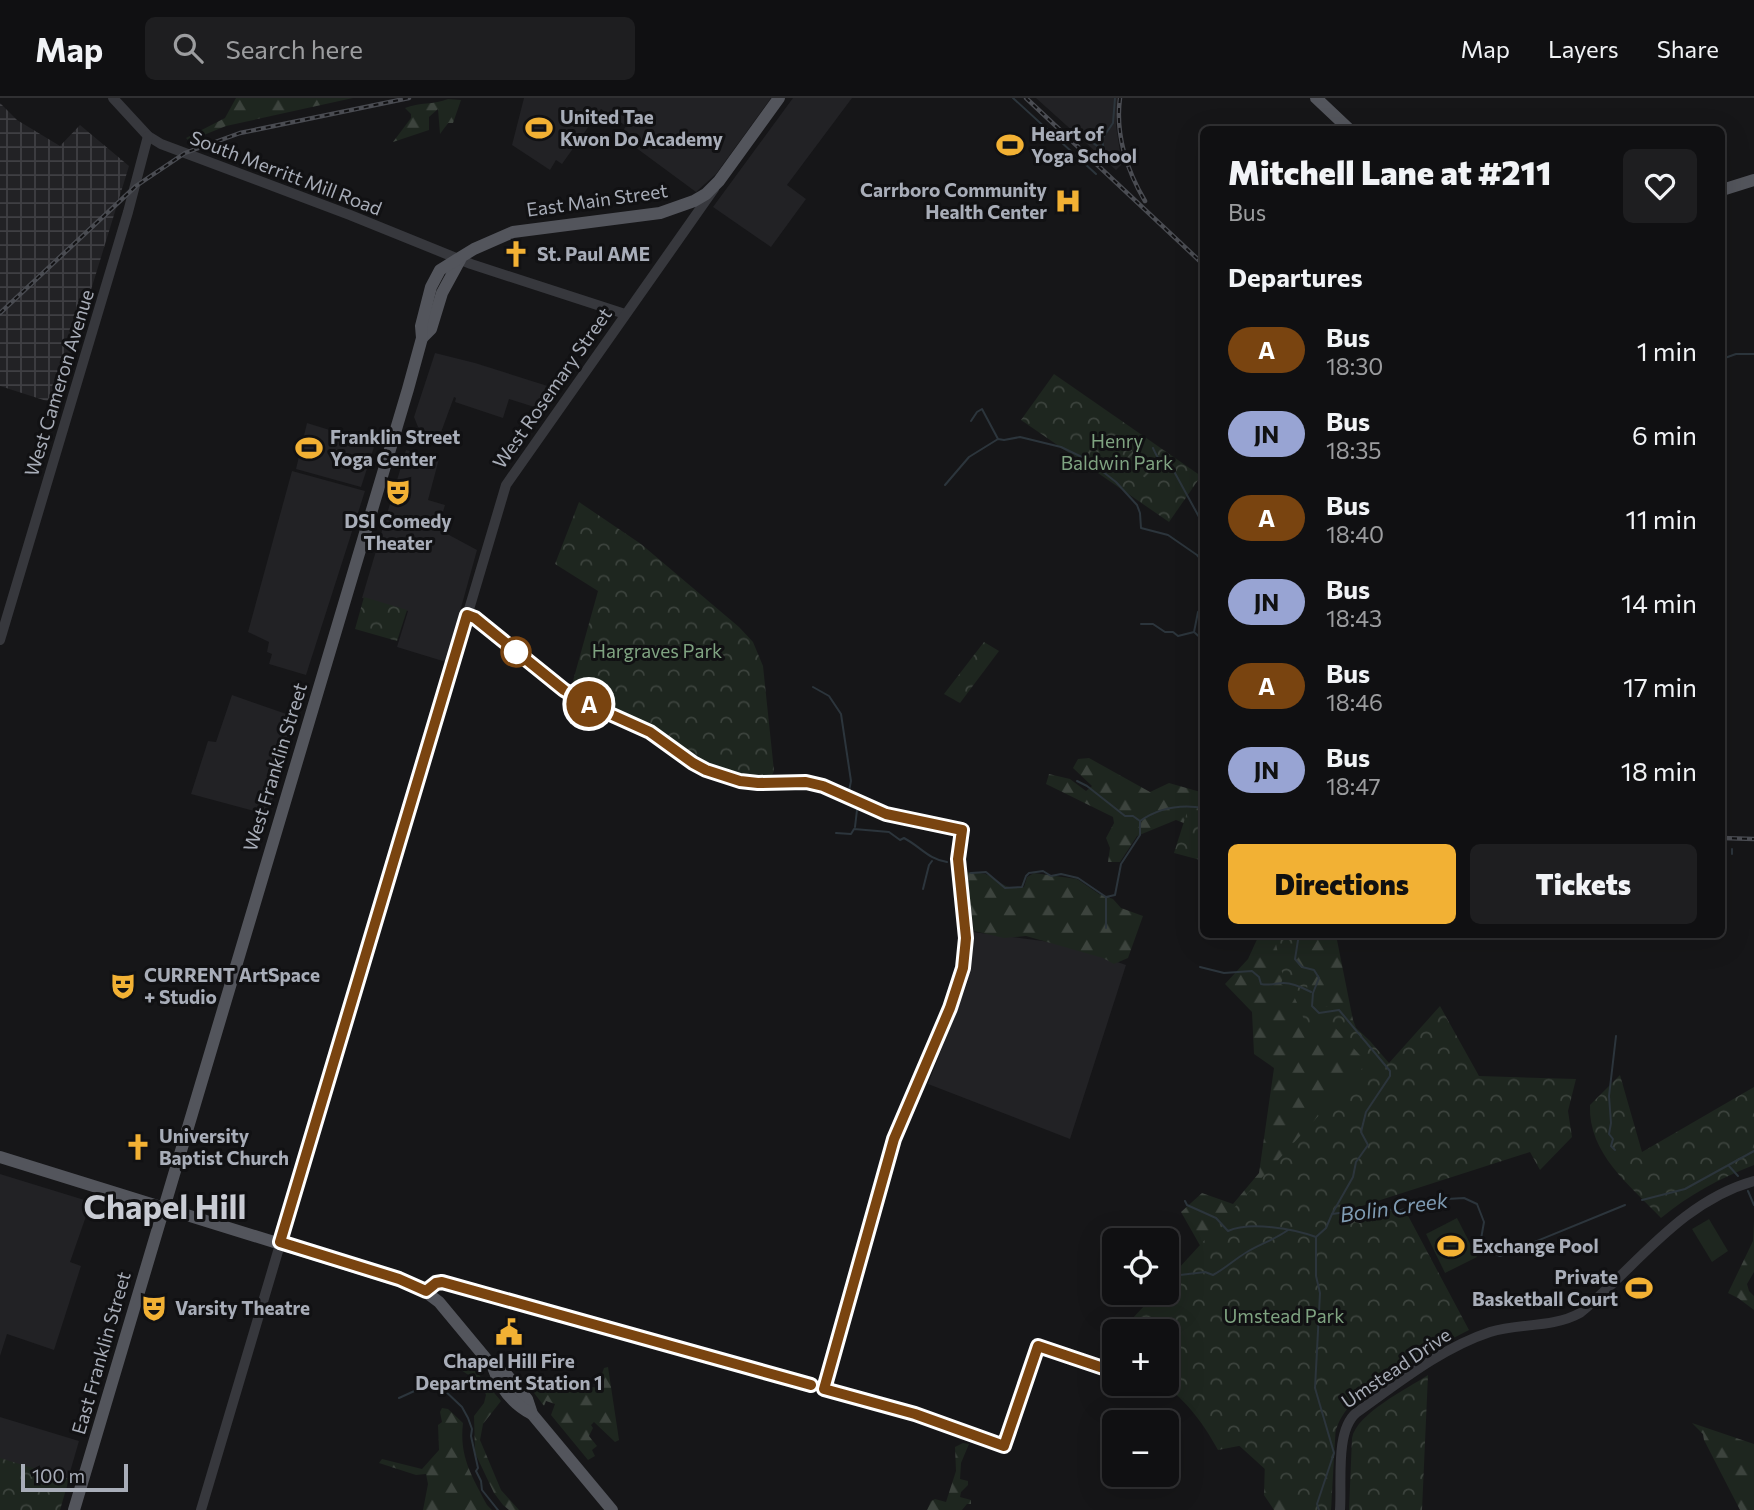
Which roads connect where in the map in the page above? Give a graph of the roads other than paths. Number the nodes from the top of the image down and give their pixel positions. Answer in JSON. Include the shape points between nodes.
{"nodes":[{"id":1,"x":113,"y":98,"type":"edge"},
{"id":2,"x":779,"y":98,"type":"edge"},
{"id":3,"x":1316,"y":98,"type":"edge"},
{"id":4,"x":1346,"y":126,"type":"edge"},
{"id":5,"x":148,"y":136,"type":"junction"},
{"id":6,"x":1754,"y":180,"type":"edge"},
{"id":7,"x":719,"y":181,"type":"junction"},
{"id":8,"x":1725,"y":189,"type":"edge"},
{"id":9,"x":460,"y":260,"type":"junction"},
{"id":10,"x":625,"y":314,"type":"junction"},
{"id":11,"x":0,"y":640,"type":"edge"},
{"id":12,"x":0,"y":1157,"type":"edge"},
{"id":13,"x":1754,"y":1181,"type":"edge"},
{"id":14,"x":165,"y":1206,"type":"junction"},
{"id":15,"x":280,"y":1242,"type":"junction"},
{"id":16,"x":493,"y":1367,"type":"junction"},
{"id":17,"x":532,"y":1414,"type":"junction"},
{"id":18,"x":74,"y":1510,"type":"edge"},
{"id":19,"x":201,"y":1510,"type":"edge"},
{"id":20,"x":612,"y":1510,"type":"edge"},
{"id":21,"x":1340,"y":1510,"type":"edge"}],
"edges":[{"from":1,"to":5,"type":"street","name":"South Merritt Mill Road"},
{"from":2,"to":7,"type":"main road","name":"East Main Street"},
{"from":3,"to":4,"type":"main road"},
{"from":5,"to":9,"type":"street","name":"South Merritt Mill Road"},
{"from":5,"to":11,"type":"street","name":"West Cameron Avenue"},
{"from":6,"to":8,"type":"main road"},
{"from":7,"to":9,"type":"main road","name":"East Main Street","via":[[701,197],[669,212],[521,230],[492,240]]},
{"from":7,"to":10,"type":"street","name":"West Rosemary Street"},
{"from":9,"to":10,"type":"street","name":"South Merritt Mill Road"},
{"from":9,"to":14,"type":"main road","name":"West Franklin Street","via":[[442,293],[431,329],[422,338]]},
{"from":10,"to":15,"type":"street","name":"West Rosemary Street","via":[[506,485]]},
{"from":12,"to":14,"type":"main road"},
{"from":13,"to":21,"type":"street","name":"Umstead Drive","via":[[1687,1215],[1580,1312],[1563,1320],[1505,1328],[1472,1339],[1356,1413],[1343,1435]]},
{"from":14,"to":15,"type":"main road"},
{"from":14,"to":18,"type":"main road","name":"East Franklin Street"},
{"from":15,"to":16,"type":"main road","via":[[426,1291]]},
{"from":15,"to":19,"type":"street","name":"West Rosemary Street"},
{"from":16,"to":17,"type":"main road","via":[[527,1399]]},
{"from":16,"to":17,"type":"main road","via":[[514,1401]]},
{"from":17,"to":20,"type":"main road"}]}
